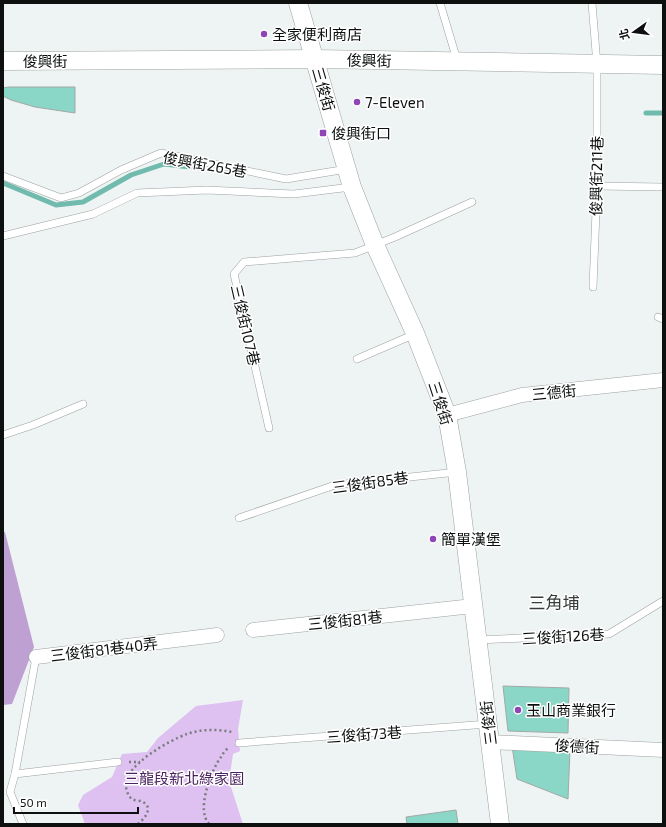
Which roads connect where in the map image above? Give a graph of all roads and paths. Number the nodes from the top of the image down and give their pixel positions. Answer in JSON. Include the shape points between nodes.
{"nodes":[{"id":1,"x":298,"y":3,"type":"edge"},
{"id":2,"x":440,"y":3,"type":"edge"},
{"id":3,"x":592,"y":3,"type":"edge"},
{"id":4,"x":315,"y":59,"type":"junction"},
{"id":5,"x":3,"y":61,"type":"edge"},
{"id":6,"x":458,"y":62,"type":"junction"},
{"id":7,"x":598,"y":65,"type":"junction"},
{"id":8,"x":663,"y":65,"type":"edge"},
{"id":9,"x":347,"y":169,"type":"junction"},
{"id":10,"x":3,"y":176,"type":"edge"},
{"id":11,"x":597,"y":186,"type":"junction"},
{"id":12,"x":352,"y":187,"type":"junction"},
{"id":13,"x":663,"y":187,"type":"edge"},
{"id":14,"x":472,"y":202,"type":"dead end"},
{"id":15,"x":3,"y":236,"type":"edge"},
{"id":16,"x":375,"y":245,"type":"junction"},
{"id":17,"x":593,"y":287,"type":"dead end"},
{"id":18,"x":415,"y":334,"type":"junction"},
{"id":19,"x":357,"y":359,"type":"dead end"},
{"id":20,"x":663,"y":380,"type":"edge"},
{"id":21,"x":83,"y":404,"type":"dead end"},
{"id":22,"x":447,"y":415,"type":"junction"},
{"id":23,"x":269,"y":428,"type":"dead end"},
{"id":24,"x":3,"y":435,"type":"edge"},
{"id":25,"x":457,"y":472,"type":"junction"},
{"id":26,"x":239,"y":518,"type":"dead end"},
{"id":27,"x":663,"y":601,"type":"edge"},
{"id":28,"x":473,"y":606,"type":"junction"},
{"id":29,"x":254,"y":630,"type":"dead end"},
{"id":30,"x":217,"y":635,"type":"dead end"},
{"id":31,"x":478,"y":640,"type":"junction"},
{"id":32,"x":36,"y":657,"type":"joint"},
{"id":33,"x":488,"y":724,"type":"junction"},
{"id":34,"x":232,"y":738,"type":"dead end"},
{"id":35,"x":490,"y":742,"type":"junction"},
{"id":36,"x":236,"y":743,"type":"joint"},
{"id":37,"x":663,"y":750,"type":"edge"},
{"id":38,"x":118,"y":762,"type":"dead end"},
{"id":39,"x":15,"y":774,"type":"junction"},
{"id":40,"x":6,"y":792,"type":"edge"},
{"id":41,"x":23,"y":824,"type":"edge"},
{"id":42,"x":138,"y":824,"type":"edge"},
{"id":43,"x":209,"y":824,"type":"edge"},
{"id":44,"x":500,"y":824,"type":"edge"}],
"edges":[{"from":1,"to":4,"type":"street","name":"三俊街"},
{"from":2,"to":6,"type":"lane"},
{"from":3,"to":7,"type":"lane","name":"俊興街211巷"},
{"from":4,"to":5,"type":"street","name":"俊興街"},
{"from":4,"to":6,"type":"street","name":"俊興街"},
{"from":4,"to":9,"type":"street","name":"三俊街"},
{"from":6,"to":7,"type":"street","name":"俊興街"},
{"from":7,"to":8,"type":"street","name":"俊興街"},
{"from":7,"to":11,"type":"lane","name":"俊興街211巷"},
{"from":9,"to":10,"type":"lane","name":"俊興街265巷","via":[[286,179],[161,153],[121,170],[79,193],[61,198]]},
{"from":9,"to":12,"type":"street","name":"三俊街"},
{"from":11,"to":13,"type":"lane"},
{"from":11,"to":17,"type":"lane","name":"俊興街211巷"},
{"from":12,"to":15,"type":"lane","via":[[294,194],[207,190],[137,193],[93,214]]},
{"from":12,"to":16,"type":"street","name":"三俊街"},
{"from":14,"to":16,"type":"lane"},
{"from":16,"to":18,"type":"street","name":"三俊街"},
{"from":16,"to":23,"type":"lane","name":"三俊街107巷","via":[[355,253],[244,262],[234,274]]},
{"from":18,"to":19,"type":"lane"},
{"from":18,"to":22,"type":"street","name":"三俊街"},
{"from":20,"to":22,"type":"street","name":"三德街","via":[[522,395]]},
{"from":21,"to":24,"type":"lane"},
{"from":22,"to":25,"type":"street","name":"三俊街"},
{"from":25,"to":26,"type":"lane","name":"三俊街85巷","via":[[335,485]]},
{"from":25,"to":28,"type":"street","name":"三俊街"},
{"from":27,"to":31,"type":"lane","name":"三俊街126巷","via":[[609,634]]},
{"from":28,"to":29,"type":"street","name":"三俊街81巷"},
{"from":28,"to":31,"type":"street","name":"三俊街"},
{"from":30,"to":32,"type":"street","name":"三俊街81巷40弄"},
{"from":31,"to":33,"type":"street","name":"三俊街"},
{"from":32,"to":39,"type":"lane","name":"三俊街81巷40弄"},
{"from":33,"to":35,"type":"street","name":"三俊街"},
{"from":33,"to":36,"type":"lane","name":"三俊街73巷"},
{"from":34,"to":42,"type":"path","via":[[232,732],[222,730],[203,730],[187,734],[161,747],[132,769],[126,785],[128,795],[132,800],[147,805],[148,812]]},
{"from":35,"to":37,"type":"street","name":"俊德街"},
{"from":35,"to":44,"type":"street","name":"三俊街"},
{"from":36,"to":43,"type":"path","via":[[221,756],[212,772],[204,803],[204,815]]},
{"from":38,"to":39,"type":"lane"},
{"from":39,"to":40,"type":"lane","name":"三俊街81巷40弄"},
{"from":40,"to":41,"type":"lane"}]}
